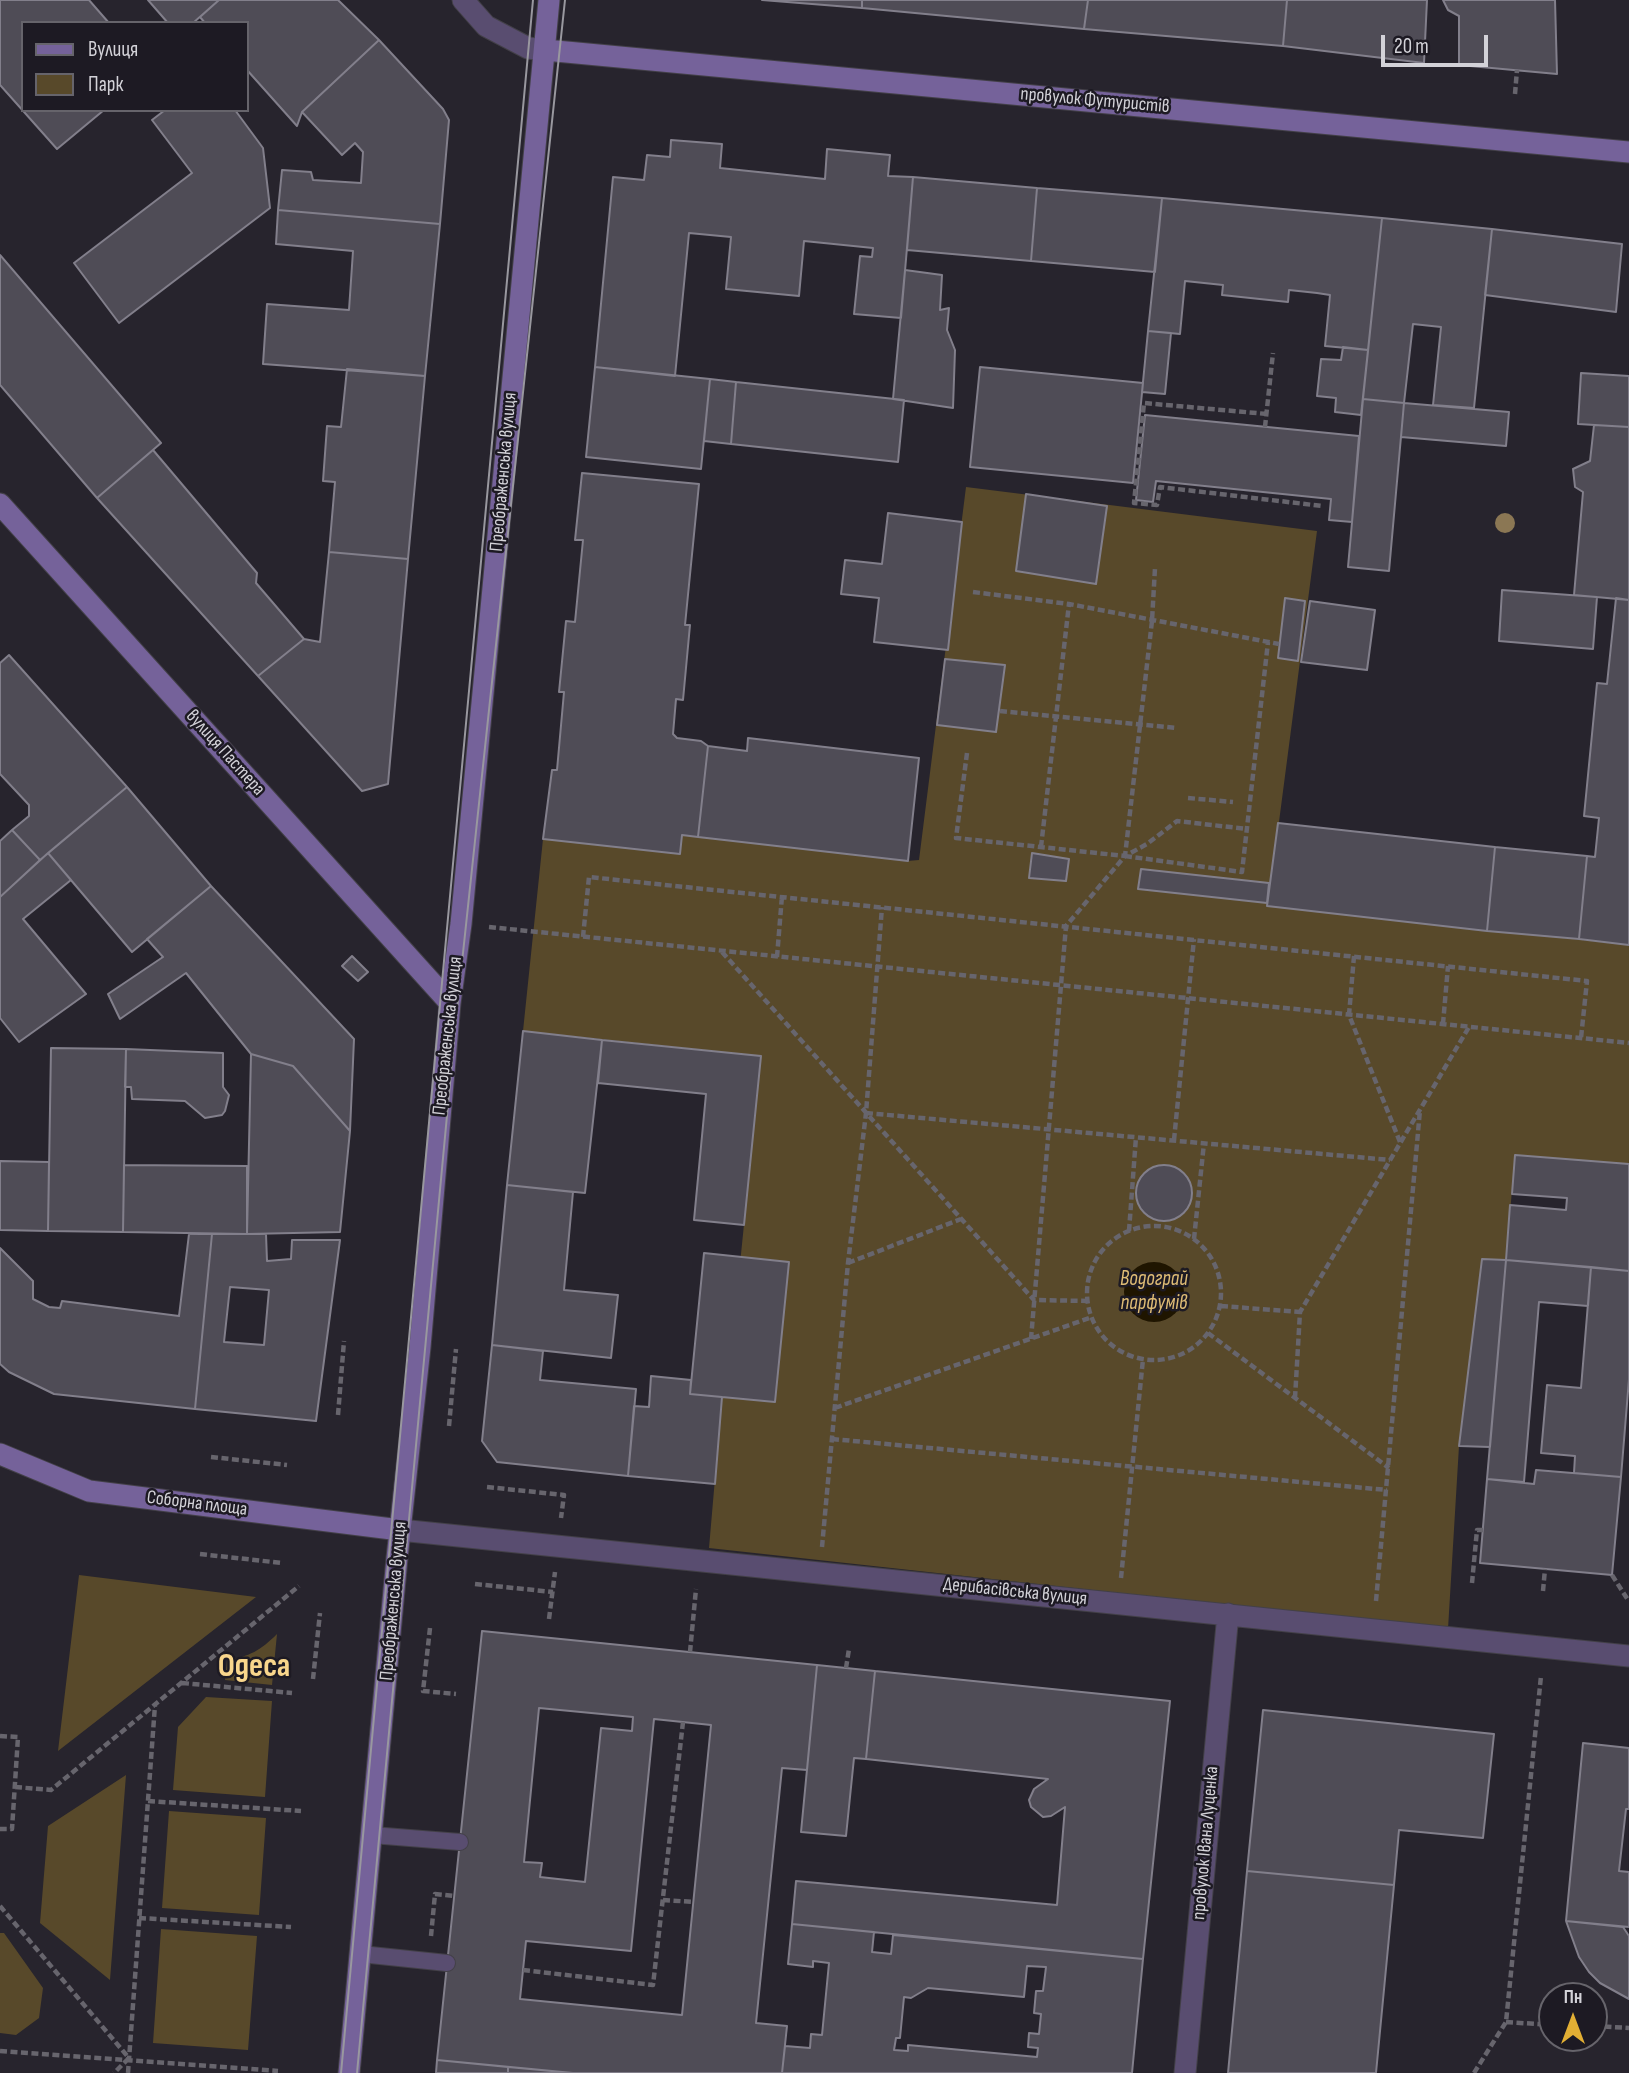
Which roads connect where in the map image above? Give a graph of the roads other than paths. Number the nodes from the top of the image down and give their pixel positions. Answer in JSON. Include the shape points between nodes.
{"nodes":[{"id":1,"x":463,"y":0,"type":"edge"},
{"id":2,"x":549,"y":0,"type":"edge"},
{"id":3,"x":553,"y":50,"type":"junction"},
{"id":4,"x":1629,"y":152,"type":"edge"},
{"id":5,"x":0,"y":504,"type":"edge"},
{"id":6,"x":450,"y":1003,"type":"junction"},
{"id":7,"x":0,"y":1454,"type":"edge"},
{"id":8,"x":400,"y":1530,"type":"junction"},
{"id":9,"x":1228,"y":1614,"type":"junction"},
{"id":10,"x":1629,"y":1656,"type":"edge"},
{"id":11,"x":372,"y":1835,"type":"junction"},
{"id":12,"x":460,"y":1842,"type":"dead end"},
{"id":13,"x":360,"y":1954,"type":"junction"},
{"id":14,"x":447,"y":1963,"type":"dead end"},
{"id":15,"x":349,"y":2073,"type":"edge"},
{"id":16,"x":1185,"y":2073,"type":"edge"}],
"edges":[{"from":1,"to":3,"type":"street","via":[[486,26],[528,48]]},
{"from":2,"to":3,"type":"street","name":"Преображенська вулиця"},
{"from":3,"to":4,"type":"street","name":"провулок Футуристів"},
{"from":3,"to":6,"type":"street","name":"Преображенська вулиця","via":[[520,292]]},
{"from":5,"to":6,"type":"street","name":"вулиця Пастера"},
{"from":6,"to":8,"type":"street","name":"Преображенська вулиця"},
{"from":7,"to":8,"type":"street","name":"Соборна площа","via":[[89,1491]]},
{"from":8,"to":9,"type":"street","name":"Дерибасівська вулиця"},
{"from":8,"to":11,"type":"street","name":"Преображенська вулиця"},
{"from":9,"to":10,"type":"street","name":"Дерибасівська вулиця"},
{"from":9,"to":16,"type":"street","name":"провулок Івана Луценка"},
{"from":11,"to":12,"type":"lane"},
{"from":11,"to":13,"type":"street","name":"Преображенська вулиця"},
{"from":13,"to":14,"type":"lane"},
{"from":13,"to":15,"type":"street","name":"Преображенська вулиця"}]}
